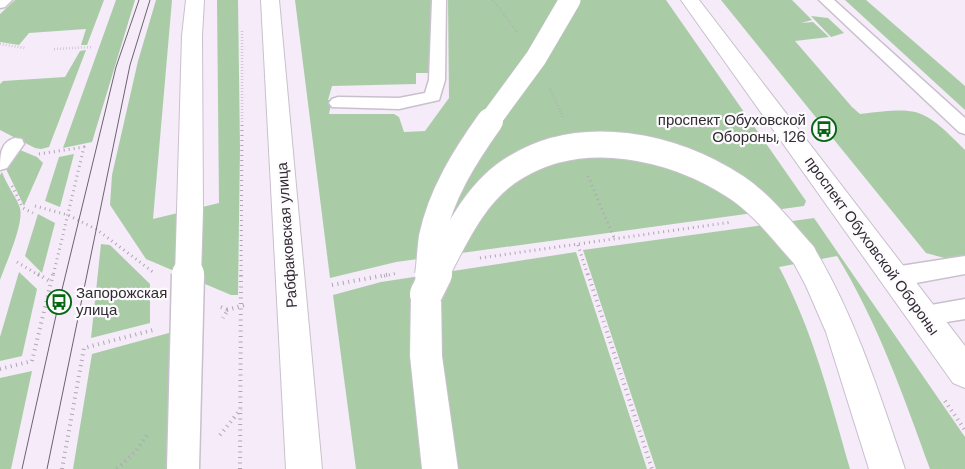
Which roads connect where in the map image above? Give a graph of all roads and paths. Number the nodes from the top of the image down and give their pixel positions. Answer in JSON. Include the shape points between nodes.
{"nodes":[{"id":1,"x":5,"y":0,"type":"edge"},
{"id":2,"x":195,"y":0,"type":"edge"},
{"id":3,"x":270,"y":0,"type":"edge"},
{"id":4,"x":439,"y":0,"type":"edge"},
{"id":5,"x":570,"y":0,"type":"edge"},
{"id":6,"x":690,"y":0,"type":"edge"},
{"id":7,"x":826,"y":0,"type":"edge"},
{"id":8,"x":0,"y":4,"type":"edge"},
{"id":9,"x":242,"y":27,"type":"dead end"},
{"id":10,"x":0,"y":44,"type":"edge"},
{"id":11,"x":93,"y":47,"type":"dead end"},
{"id":12,"x":25,"y":48,"type":"dead end"},
{"id":13,"x":54,"y":49,"type":"dead end"},
{"id":14,"x":338,"y":104,"type":"dead end"},
{"id":15,"x":965,"y":128,"type":"edge"},
{"id":16,"x":15,"y":144,"type":"joint"},
{"id":17,"x":4,"y":171,"type":"edge"},
{"id":18,"x":35,"y":206,"type":"dead end"},
{"id":19,"x":33,"y":213,"type":"dead end"},
{"id":20,"x":68,"y":215,"type":"junction"},
{"id":21,"x":738,"y":222,"type":"dead end"},
{"id":22,"x":578,"y":245,"type":"junction"},
{"id":23,"x":472,"y":259,"type":"dead end"},
{"id":24,"x":16,"y":262,"type":"dead end"},
{"id":25,"x":965,"y":266,"type":"edge"},
{"id":26,"x":158,"y":274,"type":"dead end"},
{"id":27,"x":894,"y":277,"type":"junction"},
{"id":28,"x":51,"y":282,"type":"junction"},
{"id":29,"x":416,"y":283,"type":"junction"},
{"id":30,"x":332,"y":285,"type":"dead end"},
{"id":31,"x":219,"y":306,"type":"dead end"},
{"id":32,"x":965,"y":308,"type":"edge"},
{"id":33,"x":228,"y":310,"type":"dead end"},
{"id":34,"x":922,"y":315,"type":"junction"},
{"id":35,"x":84,"y":348,"type":"dead end"},
{"id":36,"x":0,"y":369,"type":"edge"},
{"id":37,"x":965,"y":372,"type":"edge"},
{"id":38,"x":62,"y":469,"type":"edge"},
{"id":39,"x":183,"y":469,"type":"edge"},
{"id":40,"x":240,"y":469,"type":"edge"},
{"id":41,"x":304,"y":469,"type":"edge"},
{"id":42,"x":440,"y":469,"type":"edge"},
{"id":43,"x":652,"y":469,"type":"edge"},
{"id":44,"x":887,"y":469,"type":"edge"}],
"edges":[{"from":1,"to":8,"type":"lane"},
{"from":2,"to":39,"type":"main road","bridge":true},
{"from":3,"to":41,"type":"main road","name":"Рабфаковская улица"},
{"from":4,"to":14,"type":"lane","via":[[434,96],[421,101]]},
{"from":5,"to":29,"type":"main road","bridge":true,"via":[[448,189]]},
{"from":6,"to":27,"type":"main road","name":"проспект Обуховской Обороны"},
{"from":7,"to":15,"type":"lane"},
{"from":9,"to":40,"type":"path"},
{"from":10,"to":12,"type":"path"},
{"from":11,"to":13,"type":"path"},
{"from":16,"to":17,"type":"lane"},
{"from":16,"to":20,"type":"path","via":[[40,155],[84,147]]},
{"from":17,"to":19,"type":"path","via":[[23,208]]},
{"from":18,"to":20,"type":"path"},
{"from":20,"to":26,"type":"path","via":[[96,229]]},
{"from":20,"to":28,"type":"path"},
{"from":21,"to":22,"type":"path"},
{"from":22,"to":23,"type":"path"},
{"from":22,"to":43,"type":"path"},
{"from":24,"to":28,"type":"path"},
{"from":25,"to":27,"type":"lane"},
{"from":27,"to":34,"type":"main road","name":"проспект Обуховской Обороны"},
{"from":28,"to":36,"type":"path","via":[[32,361]]},
{"from":29,"to":30,"type":"path"},
{"from":29,"to":42,"type":"main road"},
{"from":29,"to":44,"type":"main road","bridge":true,"via":[[463,220],[515,167],[544,154],[579,146],[651,149],[680,158],[736,186],[767,213],[803,254],[822,284],[835,314]]},
{"from":31,"to":33,"type":"path"},
{"from":32,"to":34,"type":"lane"},
{"from":34,"to":37,"type":"main road","name":"проспект Обуховской Обороны"},
{"from":35,"to":38,"type":"path"}]}
